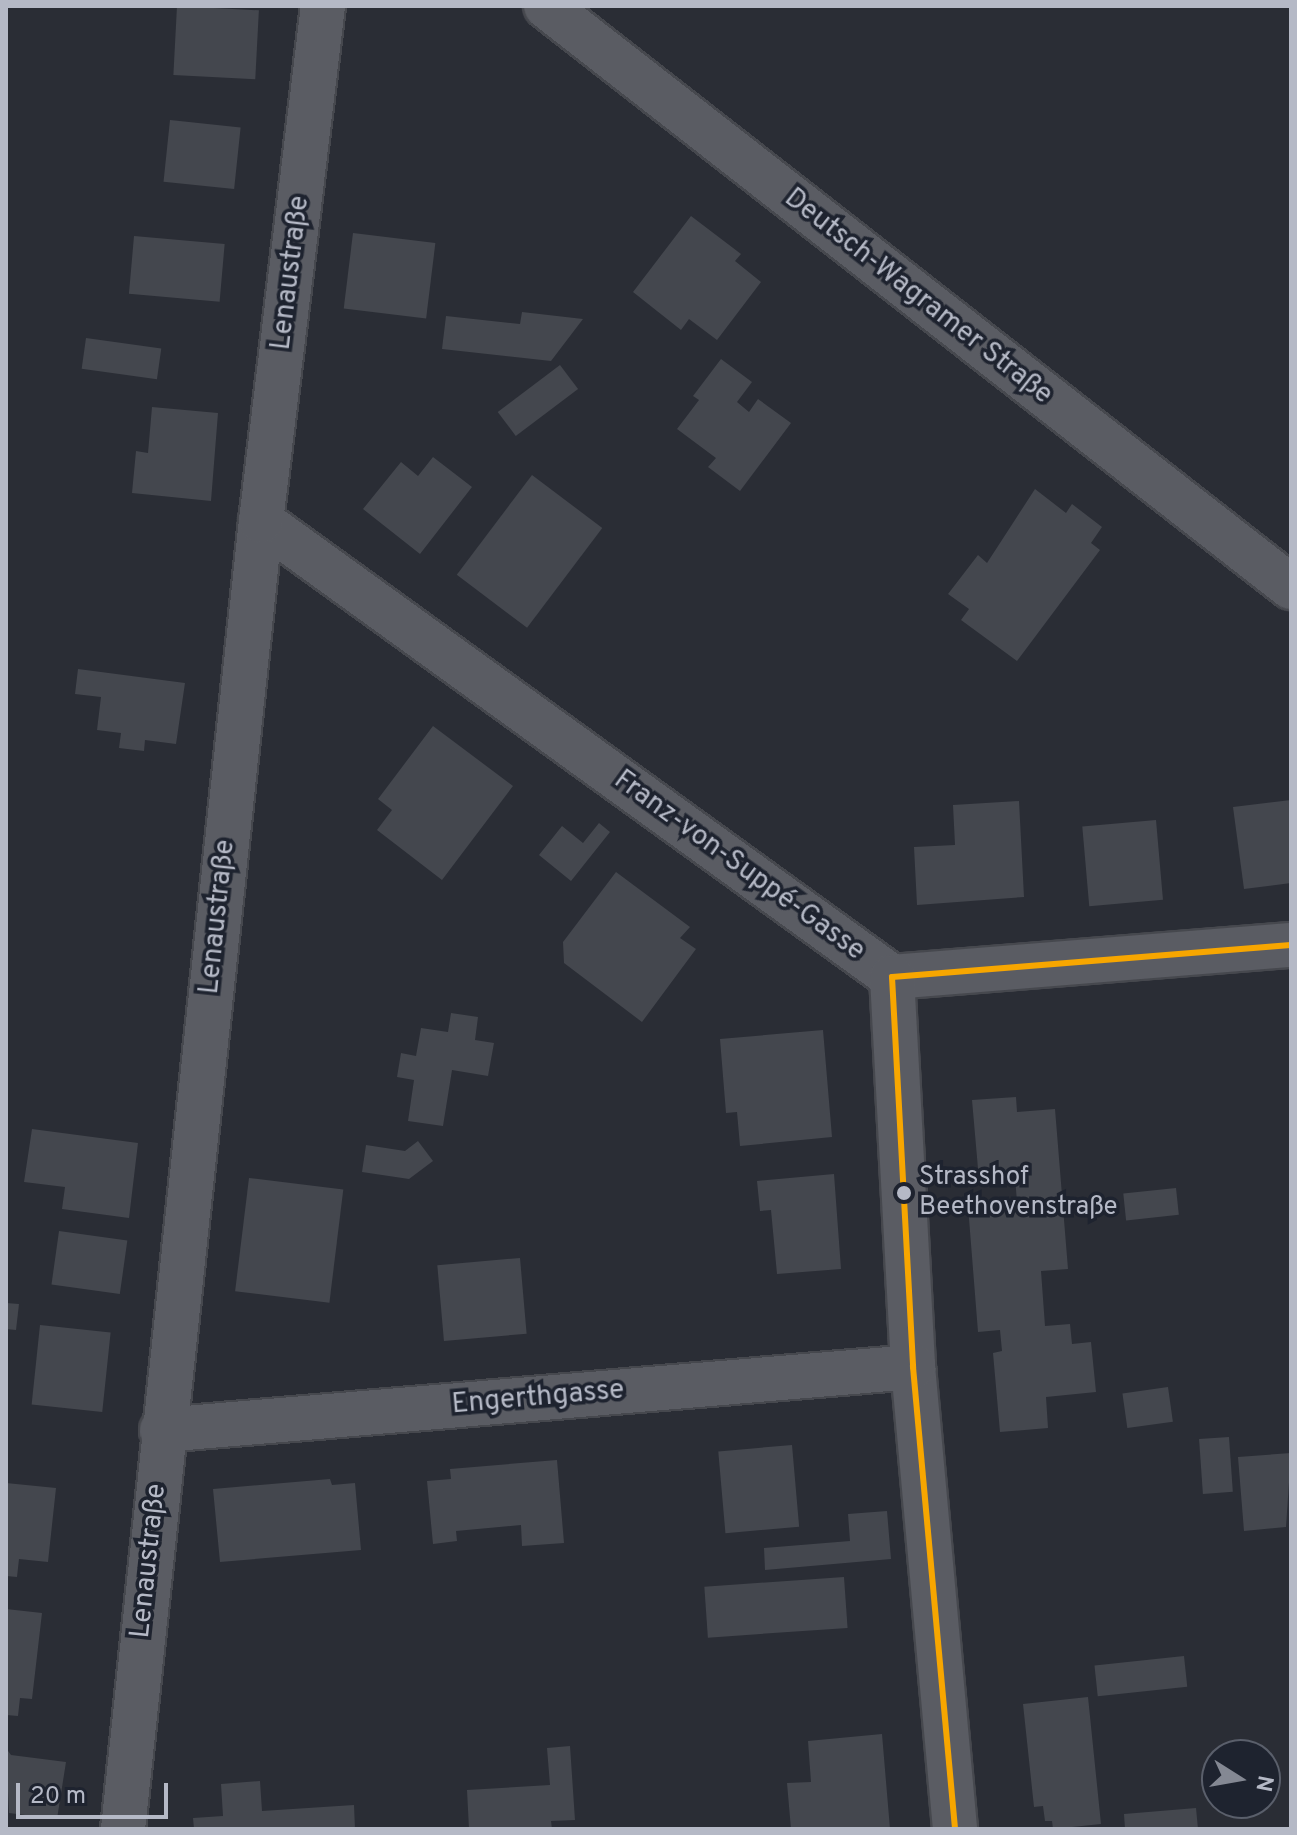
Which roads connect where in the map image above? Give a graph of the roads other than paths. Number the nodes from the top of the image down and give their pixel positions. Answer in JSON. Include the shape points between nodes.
{"nodes":[{"id":1,"x":323,"y":6,"type":"edge"},
{"id":2,"x":546,"y":6,"type":"edge"},
{"id":3,"x":261,"y":521,"type":"junction"},
{"id":4,"x":1291,"y":587,"type":"edge"},
{"id":5,"x":1291,"y":945,"type":"edge"},
{"id":6,"x":892,"y":977,"type":"junction"},
{"id":7,"x":913,"y":1367,"type":"junction"},
{"id":8,"x":162,"y":1430,"type":"junction"},
{"id":9,"x":123,"y":1829,"type":"edge"},
{"id":10,"x":955,"y":1829,"type":"edge"}],
"edges":[{"from":1,"to":3,"type":"street","name":"Lenaustraße"},
{"from":2,"to":4,"type":"street","name":"Deutsch-Wagramer Straße"},
{"from":3,"to":6,"type":"street","name":"Franz-von-Suppé-Gasse"},
{"from":3,"to":8,"type":"street","name":"Lenaustraße"},
{"from":5,"to":6,"type":"street","name":"Franz-von-Suppé-Gasse"},
{"from":6,"to":7,"type":"street"},
{"from":7,"to":8,"type":"street","name":"Engerthgasse"},
{"from":7,"to":10,"type":"street"},
{"from":8,"to":9,"type":"street","name":"Lenaustraße"}]}
